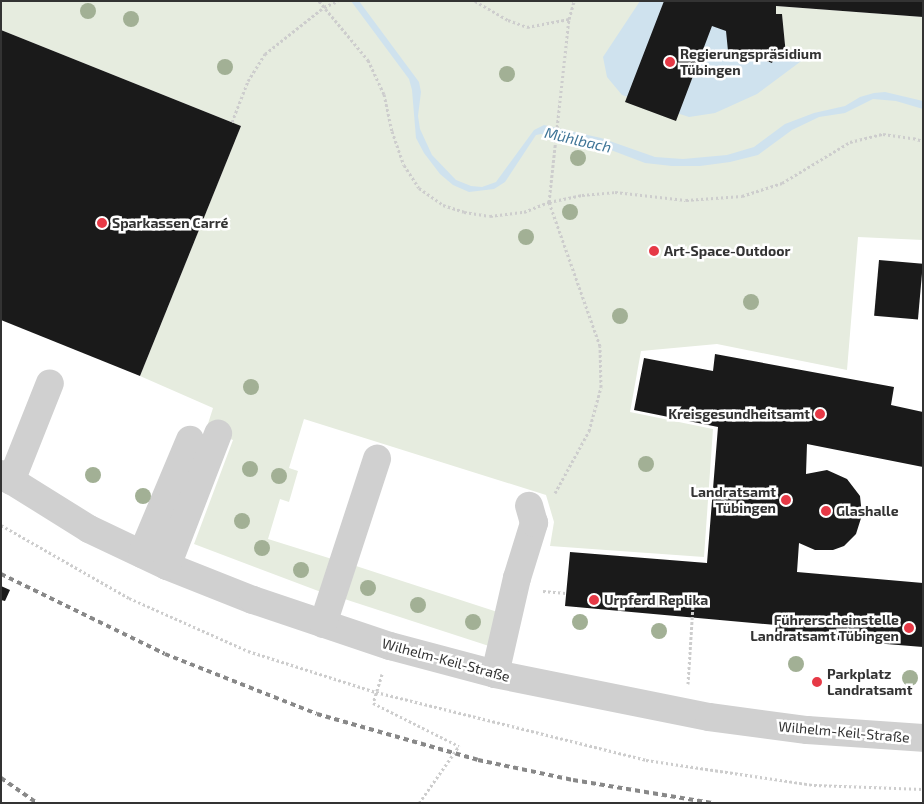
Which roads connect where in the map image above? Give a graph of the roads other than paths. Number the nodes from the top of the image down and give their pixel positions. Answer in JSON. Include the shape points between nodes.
{"nodes":[{"id":1,"x":50,"y":383,"type":"dead end"},
{"id":2,"x":218,"y":434,"type":"dead end"},
{"id":3,"x":190,"y":440,"type":"dead end"},
{"id":4,"x":377,"y":459,"type":"dead end"},
{"id":5,"x":6,"y":477,"type":"edge"},
{"id":6,"x":529,"y":506,"type":"dead end"},
{"id":7,"x":142,"y":554,"type":"junction"},
{"id":8,"x":167,"y":566,"type":"junction"},
{"id":9,"x":323,"y":624,"type":"junction"},
{"id":10,"x":495,"y":674,"type":"junction"},
{"id":11,"x":923,"y":738,"type":"edge"}],
"edges":[{"from":1,"to":5,"type":"street"},
{"from":2,"to":8,"type":"street"},
{"from":3,"to":7,"type":"street"},
{"from":4,"to":9,"type":"street"},
{"from":5,"to":7,"type":"street","name":"Wilhelm-Keil-Straße","via":[[89,529]]},
{"from":6,"to":10,"type":"street","via":[[534,523],[512,596]]},
{"from":7,"to":8,"type":"street","name":"Wilhelm-Keil-Straße"},
{"from":8,"to":9,"type":"street","name":"Wilhelm-Keil-Straße"},
{"from":9,"to":10,"type":"street","name":"Wilhelm-Keil-Straße"},
{"from":10,"to":11,"type":"street","name":"Wilhelm-Keil-Straße","via":[[686,713],[807,730]]}]}
